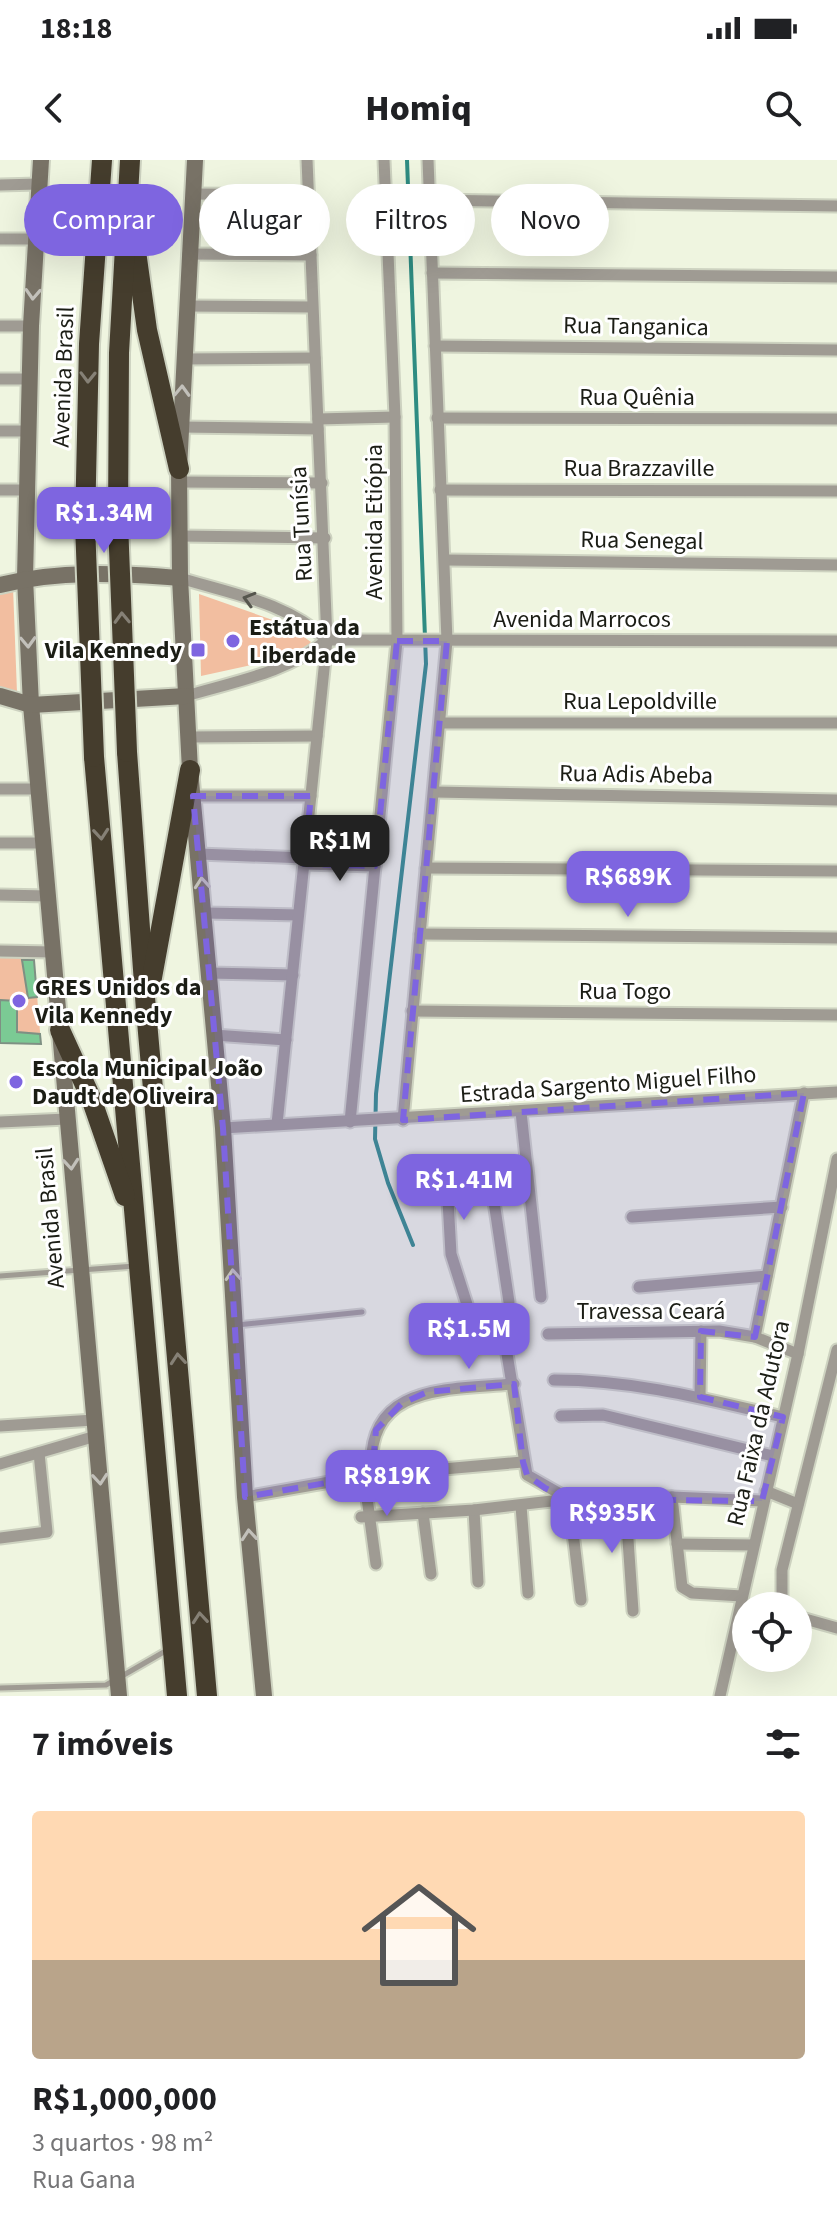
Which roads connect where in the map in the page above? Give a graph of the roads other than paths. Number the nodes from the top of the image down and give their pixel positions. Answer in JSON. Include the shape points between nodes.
{"nodes":[{"id":1,"x":41,"y":160,"type":"edge"},
{"id":2,"x":102,"y":160,"type":"edge"},
{"id":3,"x":130,"y":160,"type":"edge"},
{"id":4,"x":195,"y":160,"type":"edge"},
{"id":5,"x":307,"y":160,"type":"edge"},
{"id":6,"x":384,"y":160,"type":"edge"},
{"id":7,"x":428,"y":160,"type":"edge"},
{"id":8,"x":24,"y":184,"type":"edge"},
{"id":9,"x":38,"y":184,"type":"edge"},
{"id":10,"x":127,"y":184,"type":"edge"},
{"id":11,"x":308,"y":184,"type":"edge"},
{"id":12,"x":429,"y":184,"type":"edge"},
{"id":13,"x":0,"y":185,"type":"edge"},
{"id":14,"x":192,"y":194,"type":"junction"},
{"id":15,"x":199,"y":194,"type":"edge"},
{"id":16,"x":475,"y":201,"type":"edge"},
{"id":17,"x":837,"y":206,"type":"edge"},
{"id":18,"x":0,"y":239,"type":"edge"},
{"id":19,"x":24,"y":239,"type":"edge"},
{"id":20,"x":188,"y":254,"type":"junction"},
{"id":21,"x":199,"y":254,"type":"edge"},
{"id":22,"x":35,"y":256,"type":"edge"},
{"id":23,"x":124,"y":256,"type":"edge"},
{"id":24,"x":137,"y":256,"type":"edge"},
{"id":25,"x":311,"y":256,"type":"edge"},
{"id":26,"x":431,"y":256,"type":"edge"},
{"id":27,"x":432,"y":273,"type":"junction"},
{"id":28,"x":837,"y":277,"type":"edge"},
{"id":29,"x":186,"y":306,"type":"junction"},
{"id":30,"x":312,"y":307,"type":"junction"},
{"id":31,"x":0,"y":326,"type":"edge"},
{"id":32,"x":31,"y":326,"type":"junction"},
{"id":33,"x":435,"y":346,"type":"junction"},
{"id":34,"x":837,"y":350,"type":"edge"},
{"id":35,"x":315,"y":358,"type":"junction"},
{"id":36,"x":183,"y":359,"type":"junction"},
{"id":37,"x":0,"y":379,"type":"edge"},
{"id":38,"x":30,"y":379,"type":"junction"},
{"id":39,"x":395,"y":417,"type":"junction"},
{"id":40,"x":437,"y":418,"type":"junction"},
{"id":41,"x":837,"y":419,"type":"edge"},
{"id":42,"x":318,"y":424,"type":"junction"},
{"id":43,"x":181,"y":427,"type":"junction"},
{"id":44,"x":0,"y":431,"type":"edge"},
{"id":45,"x":29,"y":431,"type":"junction"},
{"id":46,"x":179,"y":475,"type":"junction"},
{"id":47,"x":322,"y":483,"type":"junction"},
{"id":48,"x":0,"y":490,"type":"edge"},
{"id":49,"x":28,"y":490,"type":"junction"},
{"id":50,"x":440,"y":490,"type":"junction"},
{"id":51,"x":837,"y":491,"type":"edge"},
{"id":52,"x":180,"y":536,"type":"junction"},
{"id":53,"x":325,"y":538,"type":"junction"},
{"id":54,"x":446,"y":560,"type":"junction"},
{"id":55,"x":837,"y":565,"type":"edge"},
{"id":56,"x":25,"y":578,"type":"junction"},
{"id":57,"x":180,"y":578,"type":"junction"},
{"id":58,"x":0,"y":585,"type":"edge"},
{"id":59,"x":327,"y":640,"type":"junction"},
{"id":60,"x":401,"y":641,"type":"junction"},
{"id":61,"x":837,"y":641,"type":"edge"},
{"id":62,"x":442,"y":642,"type":"junction"},
{"id":63,"x":0,"y":696,"type":"edge"},
{"id":64,"x":186,"y":696,"type":"junction"},
{"id":65,"x":31,"y":705,"type":"junction"},
{"id":66,"x":442,"y":723,"type":"junction"},
{"id":67,"x":837,"y":723,"type":"edge"},
{"id":68,"x":317,"y":736,"type":"junction"},
{"id":69,"x":189,"y":737,"type":"junction"},
{"id":70,"x":190,"y":770,"type":"junction"},
{"id":71,"x":0,"y":789,"type":"edge"},
{"id":72,"x":38,"y":789,"type":"junction"},
{"id":73,"x":435,"y":792,"type":"junction"},
{"id":74,"x":193,"y":796,"type":"junction"},
{"id":75,"x":311,"y":796,"type":"junction"},
{"id":76,"x":837,"y":800,"type":"edge"},
{"id":77,"x":0,"y":843,"type":"edge"},
{"id":78,"x":43,"y":843,"type":"junction"},
{"id":79,"x":199,"y":854,"type":"junction"},
{"id":80,"x":305,"y":861,"type":"junction"},
{"id":81,"x":375,"y":866,"type":"junction"},
{"id":82,"x":426,"y":868,"type":"junction"},
{"id":83,"x":837,"y":871,"type":"edge"},
{"id":84,"x":0,"y":895,"type":"edge"},
{"id":85,"x":48,"y":896,"type":"junction"},
{"id":86,"x":205,"y":913,"type":"junction"},
{"id":87,"x":298,"y":915,"type":"junction"},
{"id":88,"x":420,"y":934,"type":"junction"},
{"id":89,"x":837,"y":938,"type":"edge"},
{"id":90,"x":0,"y":951,"type":"edge"},
{"id":91,"x":53,"y":952,"type":"junction"},
{"id":92,"x":209,"y":973,"type":"junction"},
{"id":93,"x":293,"y":975,"type":"junction"},
{"id":94,"x":146,"y":1010,"type":"junction"},
{"id":95,"x":412,"y":1011,"type":"junction"},
{"id":96,"x":837,"y":1015,"type":"edge"},
{"id":97,"x":60,"y":1030,"type":"junction"},
{"id":98,"x":214,"y":1035,"type":"junction"},
{"id":99,"x":286,"y":1040,"type":"junction"},
{"id":100,"x":837,"y":1092,"type":"edge"},
{"id":101,"x":804,"y":1093,"type":"junction"},
{"id":102,"x":521,"y":1112,"type":"junction"},
{"id":103,"x":67,"y":1119,"type":"junction"},
{"id":104,"x":403,"y":1120,"type":"junction"},
{"id":105,"x":0,"y":1122,"type":"edge"},
{"id":106,"x":350,"y":1122,"type":"junction"},
{"id":107,"x":277,"y":1124,"type":"junction"},
{"id":108,"x":223,"y":1128,"type":"junction"},
{"id":109,"x":837,"y":1159,"type":"edge"},
{"id":110,"x":527,"y":1172,"type":"junction"},
{"id":111,"x":490,"y":1175,"type":"junction"},
{"id":112,"x":782,"y":1207,"type":"junction"},
{"id":113,"x":632,"y":1217,"type":"dead end"},
{"id":114,"x":137,"y":1230,"type":"junction"},
{"id":115,"x":140,"y":1265,"type":"junction"},
{"id":116,"x":81,"y":1271,"type":"junction"},
{"id":117,"x":0,"y":1276,"type":"edge"},
{"id":118,"x":767,"y":1276,"type":"junction"},
{"id":119,"x":639,"y":1287,"type":"dead end"},
{"id":120,"x":541,"y":1297,"type":"dead end"},
{"id":121,"x":509,"y":1302,"type":"dead end"},
{"id":122,"x":362,"y":1312,"type":"dead end"},
{"id":123,"x":471,"y":1317,"type":"dead end"},
{"id":124,"x":236,"y":1325,"type":"junction"},
{"id":125,"x":701,"y":1331,"type":"junction"},
{"id":126,"x":548,"y":1334,"type":"dead end"},
{"id":127,"x":755,"y":1337,"type":"junction"},
{"id":128,"x":837,"y":1350,"type":"edge"},
{"id":129,"x":507,"y":1354,"type":"dead end"},
{"id":130,"x":798,"y":1354,"type":"junction"},
{"id":131,"x":554,"y":1380,"type":"dead end"},
{"id":132,"x":514,"y":1384,"type":"junction"},
{"id":133,"x":700,"y":1397,"type":"junction"},
{"id":134,"x":825,"y":1397,"type":"junction"},
{"id":135,"x":837,"y":1408,"type":"edge"},
{"id":136,"x":561,"y":1416,"type":"dead end"},
{"id":137,"x":783,"y":1417,"type":"junction"},
{"id":138,"x":0,"y":1426,"type":"edge"},
{"id":139,"x":95,"y":1428,"type":"junction"},
{"id":140,"x":39,"y":1453,"type":"junction"},
{"id":141,"x":773,"y":1456,"type":"junction"},
{"id":142,"x":523,"y":1462,"type":"junction"},
{"id":143,"x":0,"y":1464,"type":"edge"},
{"id":144,"x":368,"y":1476,"type":"junction"},
{"id":145,"x":764,"y":1496,"type":"junction"},
{"id":146,"x":245,"y":1497,"type":"junction"},
{"id":147,"x":625,"y":1497,"type":"junction"},
{"id":148,"x":672,"y":1497,"type":"junction"},
{"id":149,"x":569,"y":1499,"type":"junction"},
{"id":150,"x":798,"y":1504,"type":"junction"},
{"id":151,"x":521,"y":1506,"type":"junction"},
{"id":152,"x":474,"y":1510,"type":"junction"},
{"id":153,"x":423,"y":1513,"type":"junction"},
{"id":154,"x":365,"y":1516,"type":"junction"},
{"id":155,"x":0,"y":1538,"type":"edge"},
{"id":156,"x":677,"y":1544,"type":"junction"},
{"id":157,"x":753,"y":1545,"type":"junction"},
{"id":158,"x":376,"y":1564,"type":"dead end"},
{"id":159,"x":431,"y":1574,"type":"dead end"},
{"id":160,"x":478,"y":1582,"type":"dead end"},
{"id":161,"x":743,"y":1592,"type":"edge"},
{"id":162,"x":782,"y":1592,"type":"edge"},
{"id":163,"x":528,"y":1593,"type":"dead end"},
{"id":164,"x":732,"y":1596,"type":"edge"},
{"id":165,"x":581,"y":1600,"type":"dead end"},
{"id":166,"x":633,"y":1611,"type":"dead end"},
{"id":167,"x":812,"y":1621,"type":"edge"},
{"id":168,"x":837,"y":1628,"type":"edge"},
{"id":169,"x":732,"y":1641,"type":"edge"},
{"id":170,"x":173,"y":1646,"type":"junction"},
{"id":171,"x":68,"y":1686,"type":"junction"},
{"id":172,"x":0,"y":1688,"type":"edge"},
{"id":173,"x":117,"y":1690,"type":"edge"},
{"id":174,"x":64,"y":1696,"type":"edge"},
{"id":175,"x":177,"y":1696,"type":"edge"},
{"id":176,"x":207,"y":1696,"type":"edge"},
{"id":177,"x":264,"y":1696,"type":"edge"},
{"id":178,"x":720,"y":1696,"type":"edge"}],
"edges":[{"from":1,"to":9,"type":"street","name":"Avenida Brasil"},
{"from":2,"to":114,"type":"highway","name":"Avenida Brasil","one_way":true,"bridge":true,"via":[[89,344],[85,525],[94,757]]},
{"from":3,"to":10,"type":"highway"},
{"from":4,"to":14,"type":"street"},
{"from":5,"to":11,"type":"street","name":"Rua Tunísia"},
{"from":6,"to":39,"type":"street","name":"Avenida Etiópia"},
{"from":7,"to":12,"type":"street"},
{"from":8,"to":13,"type":"street"},
{"from":14,"to":15,"type":"street"},
{"from":14,"to":20,"type":"street"},
{"from":16,"to":17,"type":"street"},
{"from":18,"to":19,"type":"street"},
{"from":20,"to":21,"type":"street"},
{"from":20,"to":29,"type":"street"},
{"from":22,"to":32,"type":"street","name":"Avenida Brasil","one_way":true},
{"from":94,"to":23,"type":"highway","one_way":true,"bridge":true,"via":[[127,752],[118,523]]},
{"from":24,"to":46,"type":"highway"},
{"from":25,"to":30,"type":"street","name":"Rua Tunísia"},
{"from":26,"to":27,"type":"street"},
{"from":27,"to":28,"type":"street"},
{"from":27,"to":33,"type":"street"},
{"from":29,"to":30,"type":"street"},
{"from":29,"to":36,"type":"street"},
{"from":30,"to":35,"type":"street","name":"Rua Tunísia"},
{"from":31,"to":32,"type":"street"},
{"from":32,"to":38,"type":"street","name":"Avenida Brasil"},
{"from":33,"to":34,"type":"street","name":"Rua Tanganica"},
{"from":33,"to":40,"type":"street"},
{"from":35,"to":36,"type":"street"},
{"from":35,"to":42,"type":"street","name":"Rua Tunísia"},
{"from":43,"to":36,"type":"street","one_way":true},
{"from":37,"to":38,"type":"street"},
{"from":38,"to":45,"type":"street","name":"Avenida Brasil"},
{"from":39,"to":42,"type":"street"},
{"from":39,"to":60,"type":"street","name":"Avenida Etiópia"},
{"from":40,"to":41,"type":"street","name":"Rua Quênia"},
{"from":40,"to":50,"type":"street"},
{"from":42,"to":43,"type":"street"},
{"from":42,"to":47,"type":"street","name":"Rua Tunísia"},
{"from":43,"to":46,"type":"street"},
{"from":44,"to":45,"type":"street"},
{"from":45,"to":49,"type":"street","name":"Avenida Brasil"},
{"from":46,"to":47,"type":"street"},
{"from":46,"to":52,"type":"street"},
{"from":47,"to":53,"type":"street","name":"Rua Tunísia"},
{"from":48,"to":49,"type":"street"},
{"from":49,"to":56,"type":"street","name":"Avenida Brasil"},
{"from":50,"to":51,"type":"street","name":"Rua Brazzaville"},
{"from":50,"to":54,"type":"street"},
{"from":52,"to":53,"type":"street"},
{"from":52,"to":57,"type":"street"},
{"from":53,"to":59,"type":"street","name":"Rua Tunísia"},
{"from":54,"to":55,"type":"street","name":"Rua Senegal"},
{"from":54,"to":62,"type":"street"},
{"from":56,"to":57,"type":"street"},
{"from":56,"to":58,"type":"street"},
{"from":56,"to":65,"type":"street","name":"Avenida Brasil","one_way":true},
{"from":59,"to":57,"type":"street","one_way":true,"via":[[305,619],[280,608]]},
{"from":57,"to":64,"type":"street"},
{"from":59,"to":60,"type":"street","name":"Avenida Marrocos"},
{"from":59,"to":64,"type":"street","via":[[281,669]]},
{"from":59,"to":68,"type":"street","name":"Rua Tunísia"},
{"from":60,"to":62,"type":"street","name":"Avenida Marrocos"},
{"from":60,"to":81,"type":"street","name":"Avenida Etiópia"},
{"from":61,"to":62,"type":"street","name":"Avenida Marrocos"},
{"from":62,"to":66,"type":"street"},
{"from":63,"to":65,"type":"street"},
{"from":64,"to":65,"type":"street"},
{"from":64,"to":69,"type":"street"},
{"from":65,"to":72,"type":"street","name":"Avenida Brasil"},
{"from":66,"to":67,"type":"street","name":"Rua Lepoldville"},
{"from":66,"to":73,"type":"street"},
{"from":68,"to":69,"type":"street"},
{"from":68,"to":75,"type":"street","name":"Rua Tunísia"},
{"from":69,"to":70,"type":"street"},
{"from":70,"to":74,"type":"street"},
{"from":70,"to":94,"type":"highway"},
{"from":71,"to":72,"type":"street"},
{"from":72,"to":78,"type":"street","name":"Avenida Brasil"},
{"from":73,"to":76,"type":"street","name":"Rua Adis Abeba"},
{"from":73,"to":82,"type":"street"},
{"from":74,"to":75,"type":"street"},
{"from":74,"to":79,"type":"street"},
{"from":75,"to":80,"type":"street","name":"Rua Tunísia"},
{"from":77,"to":78,"type":"street"},
{"from":78,"to":85,"type":"street","name":"Avenida Brasil"},
{"from":79,"to":80,"type":"street"},
{"from":86,"to":79,"type":"street","one_way":true},
{"from":80,"to":81,"type":"street"},
{"from":80,"to":87,"type":"street","name":"Rua Tunísia"},
{"from":81,"to":106,"type":"street","name":"Avenida Etiópia"},
{"from":82,"to":83,"type":"street"},
{"from":82,"to":88,"type":"street"},
{"from":84,"to":85,"type":"street"},
{"from":85,"to":91,"type":"street","name":"Avenida Brasil"},
{"from":86,"to":87,"type":"street"},
{"from":86,"to":92,"type":"street"},
{"from":87,"to":93,"type":"street","name":"Rua Tunísia"},
{"from":88,"to":89,"type":"street"},
{"from":88,"to":95,"type":"street"},
{"from":90,"to":91,"type":"street"},
{"from":91,"to":97,"type":"street","name":"Avenida Brasil"},
{"from":92,"to":93,"type":"street"},
{"from":92,"to":98,"type":"street"},
{"from":93,"to":99,"type":"street","name":"Rua Tunísia"},
{"from":176,"to":94,"type":"highway","one_way":true},
{"from":95,"to":96,"type":"street","name":"Rua Togo"},
{"from":95,"to":104,"type":"street"},
{"from":97,"to":103,"type":"street","name":"Avenida Brasil"},
{"from":97,"to":114,"type":"highway","via":[[91,1098]]},
{"from":98,"to":99,"type":"street"},
{"from":98,"to":108,"type":"street"},
{"from":99,"to":107,"type":"street","name":"Rua Tunísia"},
{"from":100,"to":101,"type":"street","name":"Estrada Sargento Miguel Filho"},
{"from":101,"to":102,"type":"street","name":"Estrada Sargento Miguel Filho"},
{"from":101,"to":112,"type":"street"},
{"from":102,"to":104,"type":"street","name":"Estrada Sargento Miguel Filho"},
{"from":102,"to":110,"type":"street"},
{"from":103,"to":105,"type":"street"},
{"from":103,"to":116,"type":"street","name":"Avenida Brasil","one_way":true},
{"from":104,"to":106,"type":"street","name":"Estrada Sargento Miguel Filho"},
{"from":106,"to":107,"type":"street"},
{"from":107,"to":108,"type":"street"},
{"from":124,"to":108,"type":"street","one_way":true},
{"from":109,"to":130,"type":"street","name":"Rua Faixa da Adutora"},
{"from":110,"to":111,"type":"street"},
{"from":110,"to":120,"type":"street"},
{"from":111,"to":121,"type":"street"},
{"from":111,"to":123,"type":"street","via":[[454,1180],[446,1189],[451,1254]]},
{"from":112,"to":113,"type":"street"},
{"from":112,"to":118,"type":"street"},
{"from":114,"to":115,"type":"highway","name":"Avenida Brasil"},
{"from":115,"to":116,"type":"lane"},
{"from":115,"to":170,"type":"highway","name":"Avenida Brasil"},
{"from":116,"to":117,"type":"lane"},
{"from":116,"to":139,"type":"street","name":"Avenida Brasil"},
{"from":118,"to":119,"type":"street"},
{"from":118,"to":127,"type":"street"},
{"from":122,"to":124,"type":"lane"},
{"from":124,"to":146,"type":"street"},
{"from":125,"to":126,"type":"street","name":"Travessa Ceará"},
{"from":125,"to":127,"type":"street","name":"Travessa Ceará"},
{"from":125,"to":133,"type":"street"},
{"from":127,"to":130,"type":"street","name":"Travessa Ceará"},
{"from":128,"to":134,"type":"street"},
{"from":129,"to":132,"type":"street"},
{"from":130,"to":137,"type":"street","name":"Rua Faixa da Adutora"},
{"from":131,"to":133,"type":"street","via":[[624,1382]]},
{"from":132,"to":142,"type":"street"},
{"from":132,"to":144,"type":"street","via":[[427,1392],[401,1404],[382,1420]]},
{"from":133,"to":137,"type":"street"},
{"from":134,"to":135,"type":"street"},
{"from":134,"to":150,"type":"street"},
{"from":136,"to":141,"type":"street","via":[[603,1415]]},
{"from":137,"to":141,"type":"street","name":"Rua Faixa da Adutora"},
{"from":138,"to":139,"type":"street"},
{"from":139,"to":140,"type":"street"},
{"from":139,"to":173,"type":"street","name":"Avenida Brasil","one_way":true},
{"from":140,"to":143,"type":"street"},
{"from":140,"to":155,"type":"street","via":[[45,1534]]},
{"from":141,"to":145,"type":"street","name":"Rua Faixa da Adutora"},
{"from":142,"to":144,"type":"street"},
{"from":142,"to":149,"type":"street","via":[[535,1483]]},
{"from":144,"to":146,"type":"street"},
{"from":144,"to":154,"type":"street"},
{"from":145,"to":148,"type":"street"},
{"from":145,"to":150,"type":"street"},
{"from":145,"to":157,"type":"street","name":"Rua Faixa da Adutora"},
{"from":177,"to":146,"type":"street","one_way":true},
{"from":147,"to":148,"type":"street"},
{"from":147,"to":149,"type":"street"},
{"from":147,"to":166,"type":"street"},
{"from":148,"to":156,"type":"street"},
{"from":149,"to":151,"type":"street"},
{"from":149,"to":165,"type":"street"},
{"from":150,"to":162,"type":"street"},
{"from":151,"to":152,"type":"street"},
{"from":151,"to":163,"type":"street"},
{"from":152,"to":153,"type":"street"},
{"from":152,"to":160,"type":"street"},
{"from":153,"to":154,"type":"street"},
{"from":153,"to":159,"type":"street"},
{"from":154,"to":158,"type":"street"},
{"from":156,"to":157,"type":"street"},
{"from":156,"to":164,"type":"street","via":[[682,1587],[704,1595]]},
{"from":157,"to":161,"type":"street","name":"Rua Faixa da Adutora"},
{"from":167,"to":168,"type":"street"},
{"from":169,"to":178,"type":"street","name":"Rua Faixa da Adutora"},
{"from":170,"to":173,"type":"lane"},
{"from":170,"to":175,"type":"highway","name":"Avenida Brasil"},
{"from":171,"to":172,"type":"lane"},
{"from":171,"to":173,"type":"lane"},
{"from":171,"to":174,"type":"lane"}]}
